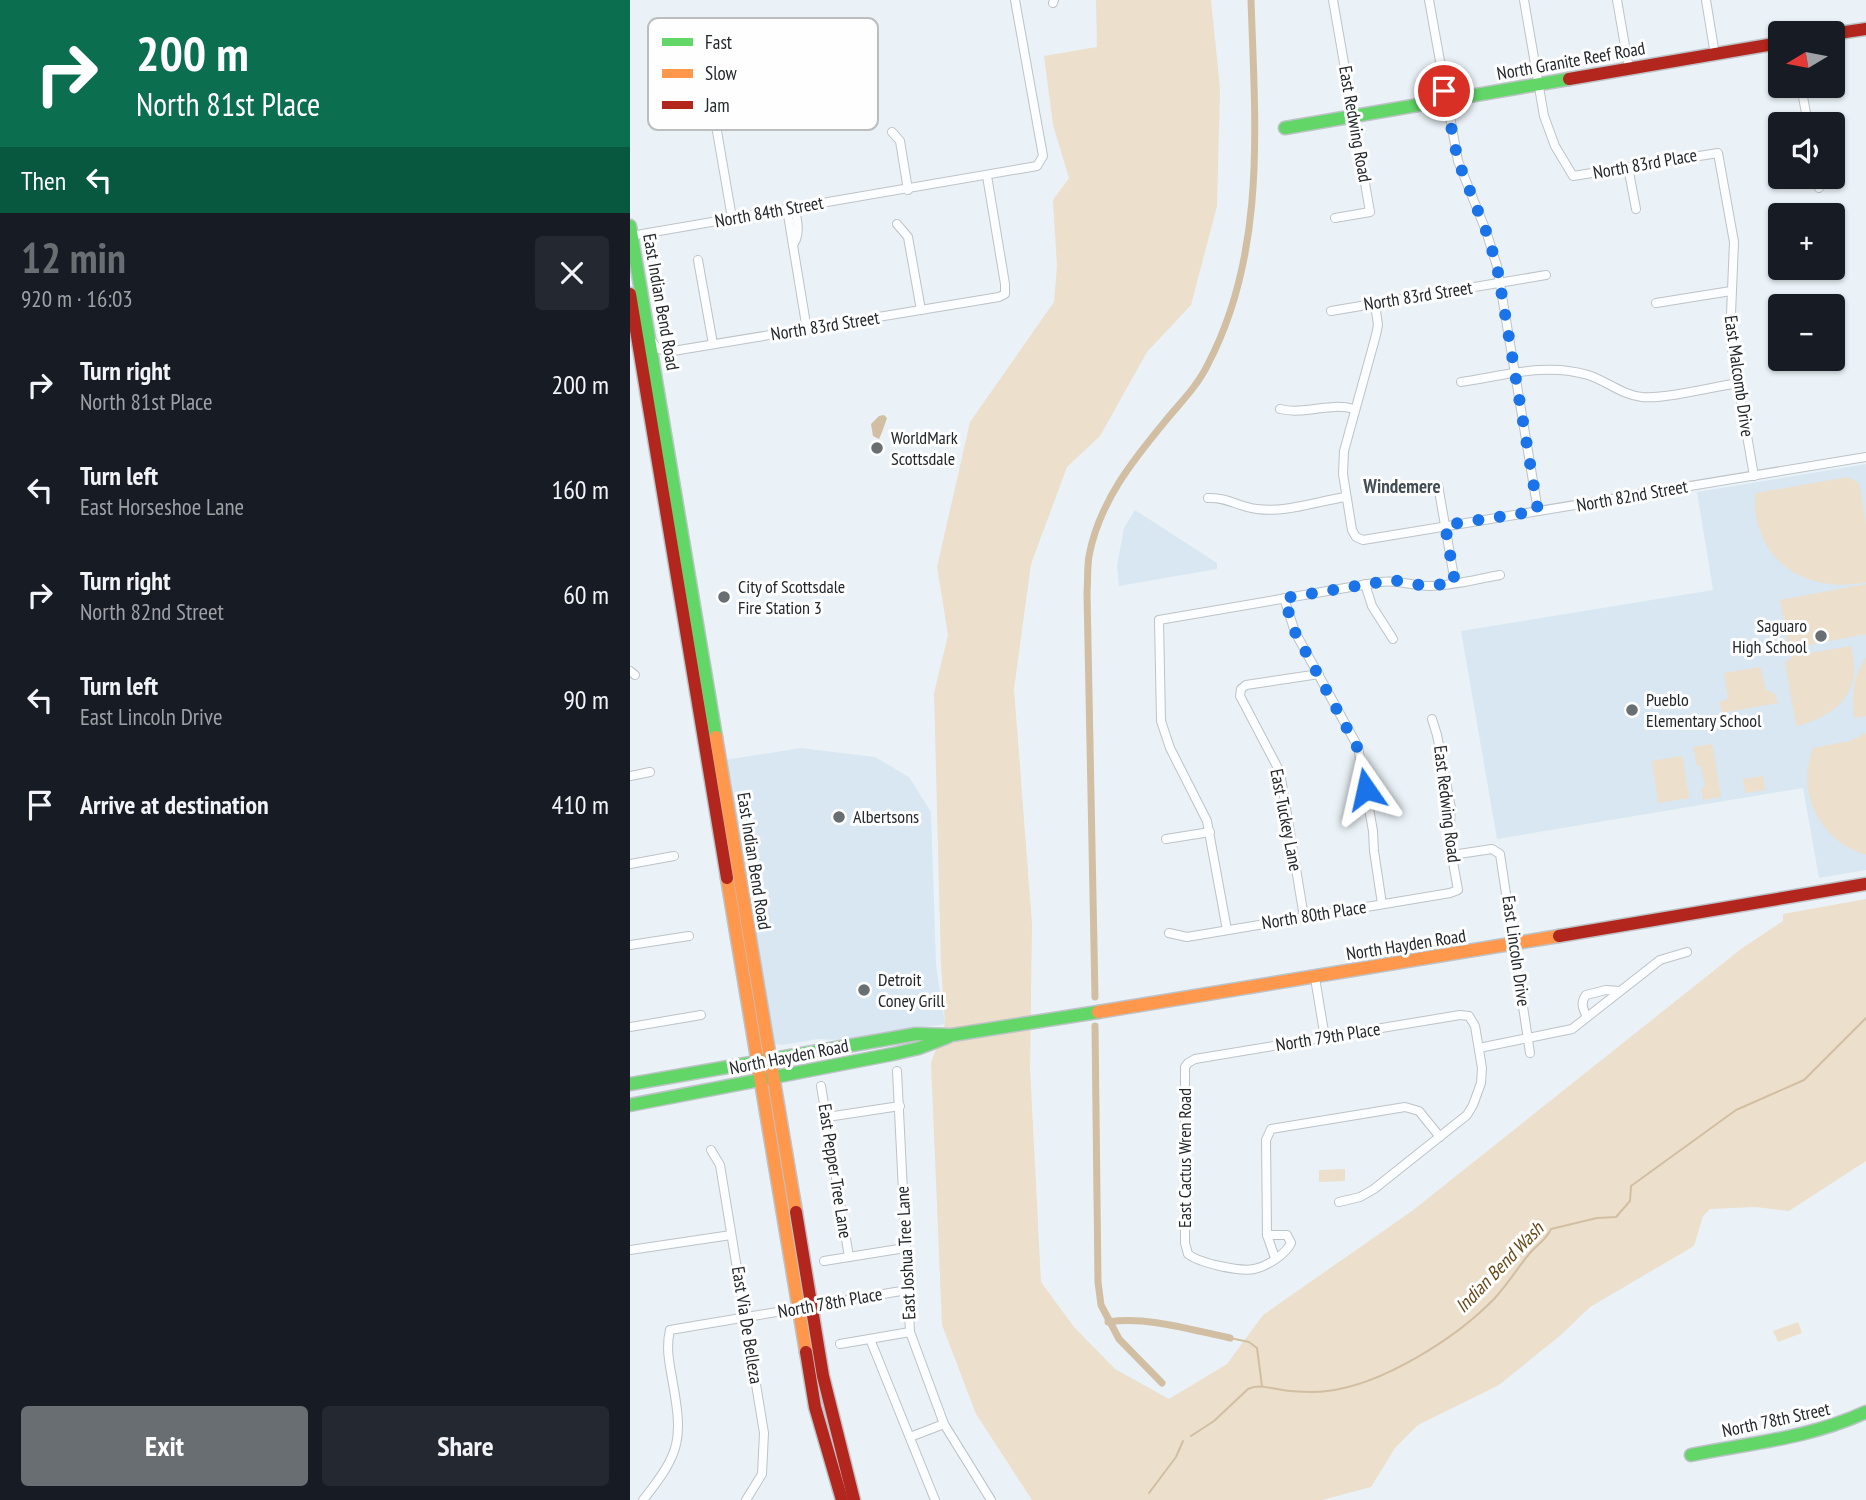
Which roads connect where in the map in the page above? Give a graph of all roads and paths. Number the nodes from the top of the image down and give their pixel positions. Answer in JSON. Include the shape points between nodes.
{"nodes":[{"id":1,"x":1016,"y":0,"type":"edge"},
{"id":2,"x":1334,"y":0,"type":"edge"},
{"id":3,"x":1429,"y":0,"type":"edge"},
{"id":4,"x":1524,"y":0,"type":"edge"},
{"id":5,"x":1617,"y":0,"type":"edge"},
{"id":6,"x":1706,"y":0,"type":"edge"},
{"id":7,"x":1866,"y":29,"type":"edge"},
{"id":8,"x":1845,"y":32,"type":"edge"},
{"id":9,"x":1768,"y":45,"type":"edge"},
{"id":10,"x":1715,"y":55,"type":"junction"},
{"id":11,"x":1629,"y":69,"type":"junction"},
{"id":12,"x":1539,"y":85,"type":"junction"},
{"id":13,"x":1446,"y":101,"type":"junction"},
{"id":14,"x":1353,"y":117,"type":"junction"},
{"id":15,"x":1285,"y":128,"type":"dead end"},
{"id":16,"x":717,"y":130,"type":"edge"},
{"id":17,"x":892,"y":132,"type":"dead end"},
{"id":18,"x":1718,"y":153,"type":"joint"},
{"id":19,"x":1628,"y":167,"type":"junction"},
{"id":20,"x":987,"y":176,"type":"junction"},
{"id":21,"x":908,"y":190,"type":"junction"},
{"id":22,"x":791,"y":209,"type":"junction"},
{"id":23,"x":1636,"y":209,"type":"dead end"},
{"id":24,"x":732,"y":218,"type":"junction"},
{"id":25,"x":1335,"y":218,"type":"dead end"},
{"id":26,"x":897,"y":224,"type":"dead end"},
{"id":27,"x":631,"y":232,"type":"edge"},
{"id":28,"x":698,"y":260,"type":"dead end"},
{"id":29,"x":1546,"y":275,"type":"dead end"},
{"id":30,"x":1500,"y":283,"type":"junction"},
{"id":31,"x":1731,"y":291,"type":"junction"},
{"id":32,"x":630,"y":294,"type":"edge"},
{"id":33,"x":1656,"y":303,"type":"dead end"},
{"id":34,"x":1374,"y":304,"type":"junction"},
{"id":35,"x":921,"y":310,"type":"junction"},
{"id":36,"x":1331,"y":311,"type":"dead end"},
{"id":37,"x":807,"y":330,"type":"junction"},
{"id":38,"x":649,"y":338,"type":"junction"},
{"id":39,"x":713,"y":344,"type":"junction"},
{"id":40,"x":1515,"y":373,"type":"junction"},
{"id":41,"x":1461,"y":382,"type":"dead end"},
{"id":42,"x":1738,"y":383,"type":"junction"},
{"id":43,"x":1280,"y":409,"type":"dead end"},
{"id":44,"x":1354,"y":409,"type":"junction"},
{"id":45,"x":1866,"y":457,"type":"edge"},
{"id":46,"x":1755,"y":475,"type":"junction"},
{"id":47,"x":1438,"y":485,"type":"dead end"},
{"id":48,"x":1346,"y":497,"type":"junction"},
{"id":49,"x":1208,"y":498,"type":"dead end"},
{"id":50,"x":1538,"y":511,"type":"junction"},
{"id":51,"x":1445,"y":525,"type":"junction"},
{"id":52,"x":1500,"y":575,"type":"dead end"},
{"id":53,"x":1455,"y":583,"type":"junction"},
{"id":54,"x":1365,"y":584,"type":"junction"},
{"id":55,"x":1284,"y":598,"type":"junction"},
{"id":56,"x":1393,"y":639,"type":"dead end"},
{"id":57,"x":1319,"y":674,"type":"junction"},
{"id":58,"x":1432,"y":719,"type":"dead end"},
{"id":59,"x":650,"y":772,"type":"dead end"},
{"id":60,"x":630,"y":776,"type":"edge"},
{"id":61,"x":1210,"y":832,"type":"junction"},
{"id":62,"x":1166,"y":839,"type":"dead end"},
{"id":63,"x":1452,"y":855,"type":"junction"},
{"id":64,"x":674,"y":856,"type":"dead end"},
{"id":65,"x":630,"y":864,"type":"edge"},
{"id":66,"x":1866,"y":884,"type":"edge"},
{"id":67,"x":1458,"y":890,"type":"joint"},
{"id":68,"x":1382,"y":904,"type":"junction"},
{"id":69,"x":1304,"y":917,"type":"junction"},
{"id":70,"x":1227,"y":930,"type":"junction"},
{"id":71,"x":1169,"y":933,"type":"dead end"},
{"id":72,"x":689,"y":936,"type":"dead end"},
{"id":73,"x":1514,"y":944,"type":"junction"},
{"id":74,"x":630,"y":945,"type":"edge"},
{"id":75,"x":1687,"y":952,"type":"dead end"},
{"id":76,"x":1315,"y":978,"type":"junction"},
{"id":77,"x":1620,"y":991,"type":"junction"},
{"id":78,"x":701,"y":1015,"type":"dead end"},
{"id":79,"x":1587,"y":1017,"type":"junction"},
{"id":80,"x":630,"y":1027,"type":"edge"},
{"id":81,"x":952,"y":1035,"type":"junction"},
{"id":82,"x":1325,"y":1038,"type":"junction"},
{"id":83,"x":1529,"y":1039,"type":"junction"},
{"id":84,"x":1479,"y":1048,"type":"junction"},
{"id":85,"x":1530,"y":1053,"type":"dead end"},
{"id":86,"x":763,"y":1059,"type":"junction"},
{"id":87,"x":1188,"y":1063,"type":"joint"},
{"id":88,"x":897,"y":1071,"type":"dead end"},
{"id":89,"x":767,"y":1079,"type":"junction"},
{"id":90,"x":630,"y":1084,"type":"edge"},
{"id":91,"x":821,"y":1086,"type":"dead end"},
{"id":92,"x":630,"y":1105,"type":"edge"},
{"id":93,"x":900,"y":1106,"type":"junction"},
{"id":94,"x":827,"y":1117,"type":"junction"},
{"id":95,"x":1440,"y":1137,"type":"junction"},
{"id":96,"x":711,"y":1150,"type":"dead end"},
{"id":97,"x":1339,"y":1202,"type":"dead end"},
{"id":98,"x":732,"y":1235,"type":"junction"},
{"id":99,"x":1267,"y":1236,"type":"junction"},
{"id":100,"x":905,"y":1248,"type":"junction"},
{"id":101,"x":630,"y":1250,"type":"edge"},
{"id":102,"x":849,"y":1257,"type":"junction"},
{"id":103,"x":1275,"y":1258,"type":"junction"},
{"id":104,"x":824,"y":1261,"type":"dead end"},
{"id":105,"x":907,"y":1290,"type":"junction"},
{"id":106,"x":804,"y":1307,"type":"junction"},
{"id":107,"x":746,"y":1317,"type":"junction"},
{"id":108,"x":910,"y":1332,"type":"junction"},
{"id":109,"x":870,"y":1339,"type":"junction"},
{"id":110,"x":840,"y":1344,"type":"dead end"},
{"id":111,"x":1866,"y":1412,"type":"edge"},
{"id":112,"x":944,"y":1424,"type":"junction"},
{"id":113,"x":910,"y":1437,"type":"junction"},
{"id":114,"x":1691,"y":1455,"type":"dead end"},
{"id":115,"x":643,"y":1500,"type":"edge"},
{"id":116,"x":746,"y":1500,"type":"edge"},
{"id":117,"x":842,"y":1500,"type":"edge"},
{"id":118,"x":854,"y":1500,"type":"edge"},
{"id":119,"x":935,"y":1500,"type":"edge"},
{"id":120,"x":991,"y":1500,"type":"edge"}],
"edges":[{"from":1,"to":20,"type":"street","via":[[1043,156],[1037,166]]},
{"from":2,"to":14,"type":"street","name":"East Redwing Road"},
{"from":3,"to":13,"type":"street"},
{"from":4,"to":12,"type":"street"},
{"from":5,"to":11,"type":"street"},
{"from":6,"to":10,"type":"street"},
{"from":7,"to":8,"type":"main road"},
{"from":9,"to":10,"type":"main road","name":"North Granite Reef Road"},
{"from":10,"to":11,"type":"main road","name":"North Granite Reef Road"},
{"from":11,"to":12,"type":"main road","name":"North Granite Reef Road"},
{"from":12,"to":13,"type":"main road","name":"North Granite Reef Road"},
{"from":12,"to":19,"type":"street","name":"North 83rd Place","via":[[1548,131],[1573,176]]},
{"from":13,"to":14,"type":"main road","name":"North Granite Reef Road"},
{"from":13,"to":30,"type":"street","via":[[1458,161],[1486,231]]},
{"from":14,"to":15,"type":"main road","name":"North Granite Reef Road"},
{"from":14,"to":25,"type":"street","name":"East Redwing Road","via":[[1370,212]]},
{"from":16,"to":24,"type":"street"},
{"from":17,"to":21,"type":"street","via":[[900,141]]},
{"from":18,"to":19,"type":"street","name":"North 83rd Place"},
{"from":18,"to":31,"type":"street","name":"East Malcomb Drive","via":[[1734,242]]},
{"from":19,"to":23,"type":"street"},
{"from":20,"to":21,"type":"street"},
{"from":20,"to":35,"type":"street","name":"North 83rd Street","via":[[1005,294]]},
{"from":21,"to":22,"type":"street","name":"North 84th Street"},
{"from":22,"to":24,"type":"street","name":"North 84th Street"},
{"from":22,"to":37,"type":"street"},
{"from":24,"to":27,"type":"street","name":"North 84th Street"},
{"from":26,"to":35,"type":"street","via":[[908,237]]},
{"from":27,"to":38,"type":"main road","name":"East Indian Bend Road"},
{"from":28,"to":39,"type":"street"},
{"from":29,"to":30,"type":"street","name":"North 83rd Street"},
{"from":30,"to":34,"type":"street","name":"North 83rd Street"},
{"from":30,"to":40,"type":"street"},
{"from":31,"to":33,"type":"street"},
{"from":31,"to":42,"type":"street","name":"East Malcomb Drive","via":[[1729,327]]},
{"from":32,"to":86,"type":"main road","name":"East Indian Bend Road"},
{"from":34,"to":36,"type":"street","name":"North 83rd Street"},
{"from":34,"to":44,"type":"street","via":[[1378,325]]},
{"from":35,"to":37,"type":"street","name":"North 83rd Street"},
{"from":37,"to":39,"type":"street","name":"North 83rd Street"},
{"from":38,"to":39,"type":"street","name":"North 83rd Street","via":[[667,352]]},
{"from":38,"to":86,"type":"main road","name":"East Indian Bend Road"},
{"from":40,"to":41,"type":"street"},
{"from":40,"to":42,"type":"street","via":[[1573,371],[1641,397]]},
{"from":40,"to":50,"type":"street"},
{"from":42,"to":46,"type":"street","name":"East Malcomb Drive"},
{"from":43,"to":44,"type":"street","via":[[1298,412],[1336,405]]},
{"from":44,"to":48,"type":"street","via":[[1344,451]]},
{"from":45,"to":46,"type":"street","name":"North 82nd Street"},
{"from":46,"to":50,"type":"street","name":"North 82nd Street"},
{"from":47,"to":51,"type":"street"},
{"from":48,"to":49,"type":"street","via":[[1269,510],[1223,497]]},
{"from":48,"to":51,"type":"street","name":"North 82nd Street","via":[[1352,530],[1363,540]]},
{"from":50,"to":51,"type":"street","name":"North 82nd Street"},
{"from":51,"to":53,"type":"street"},
{"from":52,"to":53,"type":"street"},
{"from":53,"to":54,"type":"street","via":[[1425,586],[1393,580]]},
{"from":54,"to":55,"type":"street"},
{"from":54,"to":56,"type":"street","via":[[1372,606]]},
{"from":55,"to":57,"type":"street","via":[[1295,632]]},
{"from":55,"to":61,"type":"street","via":[[1159,621],[1162,728]]},
{"from":57,"to":68,"type":"street","via":[[1357,747]]},
{"from":57,"to":69,"type":"street","name":"East Tuckey Lane","via":[[1246,685],[1240,696],[1280,772]]},
{"from":58,"to":63,"type":"street","name":"East Redwing Road","via":[[1451,808]]},
{"from":59,"to":60,"type":"street"},
{"from":61,"to":62,"type":"street"},
{"from":61,"to":70,"type":"street"},
{"from":63,"to":67,"type":"street","name":"East Redwing Road"},
{"from":63,"to":73,"type":"street","name":"East Lincoln Drive","via":[[1497,851],[1503,862]]},
{"from":64,"to":65,"type":"street"},
{"from":66,"to":73,"type":"main road","name":"North Hayden Road"},
{"from":67,"to":68,"type":"street","name":"North 80th Place"},
{"from":68,"to":69,"type":"street","name":"North 80th Place"},
{"from":69,"to":70,"type":"street","name":"North 80th Place"},
{"from":70,"to":71,"type":"street","name":"North 80th Place","via":[[1186,937]]},
{"from":72,"to":74,"type":"street"},
{"from":73,"to":76,"type":"main road","name":"North Hayden Road"},
{"from":73,"to":83,"type":"street","name":"East Lincoln Drive"},
{"from":75,"to":77,"type":"street","via":[[1664,957]]},
{"from":76,"to":81,"type":"main road","name":"North Hayden Road"},
{"from":76,"to":82,"type":"street"},
{"from":77,"to":79,"type":"street"},
{"from":77,"to":79,"type":"street","via":[[1586,995],[1583,1009]]},
{"from":78,"to":80,"type":"street"},
{"from":79,"to":83,"type":"street","via":[[1565,1032]]},
{"from":81,"to":86,"type":"main road","name":"North Hayden Road","via":[[916,1034]]},
{"from":81,"to":89,"type":"main road","name":"North Hayden Road","via":[[919,1048]]},
{"from":82,"to":84,"type":"street","name":"North 79th Place","via":[[1460,1015],[1469,1016],[1475,1026]]},
{"from":82,"to":87,"type":"street","name":"North 79th Place"},
{"from":83,"to":84,"type":"street"},
{"from":83,"to":85,"type":"street","name":"East Lincoln Drive"},
{"from":84,"to":95,"type":"street","via":[[1478,1096],[1467,1115]]},
{"from":86,"to":89,"type":"main road","name":"East Indian Bend Road"},
{"from":86,"to":90,"type":"main road","name":"North Hayden Road"},
{"from":87,"to":103,"type":"street","name":"East Cactus Wren Road","via":[[1188,1254],[1196,1260],[1246,1269]]},
{"from":88,"to":93,"type":"street","name":"East Joshua Tree Lane"},
{"from":89,"to":92,"type":"main road","name":"North Hayden Road"},
{"from":89,"to":106,"type":"main road","name":"East Indian Bend Road"},
{"from":91,"to":94,"type":"street","name":"East Pepper Tree Lane"},
{"from":93,"to":94,"type":"street"},
{"from":93,"to":100,"type":"street","name":"East Joshua Tree Lane"},
{"from":94,"to":102,"type":"street","name":"East Pepper Tree Lane"},
{"from":95,"to":97,"type":"street","via":[[1374,1189]]},
{"from":95,"to":99,"type":"street","via":[[1419,1111],[1405,1107],[1276,1127],[1266,1140]]},
{"from":96,"to":98,"type":"street","name":"East Via De Belleza","via":[[720,1165]]},
{"from":98,"to":101,"type":"street"},
{"from":98,"to":107,"type":"street","name":"East Via De Belleza"},
{"from":99,"to":103,"type":"street"},
{"from":99,"to":103,"type":"street","via":[[1287,1235],[1291,1240],[1290,1247]]},
{"from":100,"to":102,"type":"street"},
{"from":100,"to":105,"type":"street","name":"East Joshua Tree Lane"},
{"from":102,"to":104,"type":"street"},
{"from":105,"to":106,"type":"street","name":"North 78th Place"},
{"from":105,"to":108,"type":"street","name":"East Joshua Tree Lane"},
{"from":106,"to":107,"type":"street","name":"North 78th Place"},
{"from":106,"to":117,"type":"main road","name":"East Indian Bend Road","via":[[815,1407]]},
{"from":106,"to":118,"type":"main road","name":"East Indian Bend Road"},
{"from":107,"to":115,"type":"street","name":"North 78th Place","via":[[670,1330],[666,1345],[678,1415],[676,1448],[670,1464]]},
{"from":107,"to":116,"type":"street","name":"East Via De Belleza","via":[[764,1433],[762,1474]]},
{"from":108,"to":109,"type":"street"},
{"from":108,"to":112,"type":"street","name":"East Joshua Tree Lane"},
{"from":109,"to":110,"type":"street"},
{"from":109,"to":113,"type":"street"},
{"from":111,"to":114,"type":"main road","name":"North 78th Street","via":[[1802,1435]]},
{"from":112,"to":113,"type":"street"},
{"from":112,"to":120,"type":"street","name":"East Joshua Tree Lane"},
{"from":113,"to":119,"type":"street"}]}
